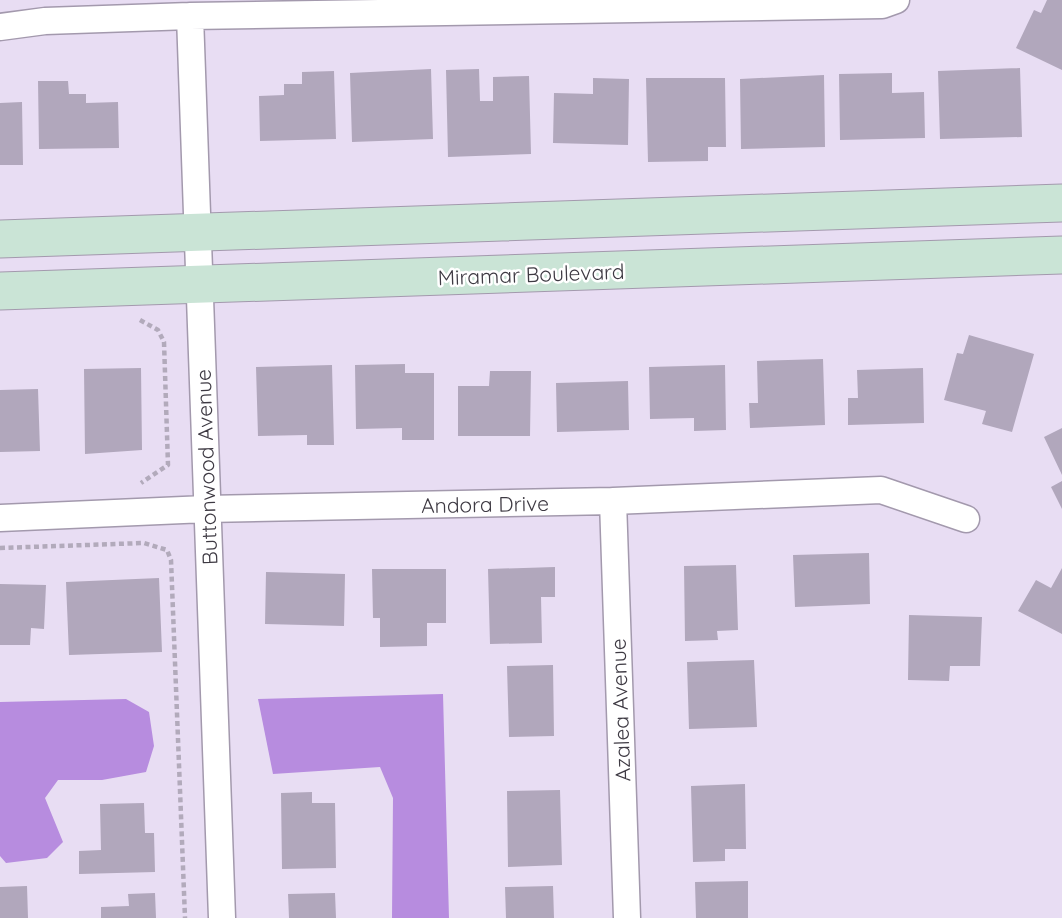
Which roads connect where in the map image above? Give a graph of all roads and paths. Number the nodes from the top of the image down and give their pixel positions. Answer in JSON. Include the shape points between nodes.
{"nodes":[{"id":1,"x":896,"y":0,"type":"edge"},
{"id":2,"x":645,"y":5,"type":"edge"},
{"id":3,"x":190,"y":16,"type":"junction"},
{"id":4,"x":0,"y":27,"type":"edge"},
{"id":5,"x":1062,"y":203,"type":"edge"},
{"id":6,"x":199,"y":234,"type":"junction"},
{"id":7,"x":0,"y":239,"type":"edge"},
{"id":8,"x":1062,"y":255,"type":"edge"},
{"id":9,"x":201,"y":285,"type":"junction"},
{"id":10,"x":0,"y":292,"type":"edge"},
{"id":11,"x":126,"y":320,"type":"dead end"},
{"id":12,"x":140,"y":484,"type":"dead end"},
{"id":13,"x":613,"y":501,"type":"junction"},
{"id":14,"x":206,"y":509,"type":"junction"},
{"id":15,"x":0,"y":518,"type":"edge"},
{"id":16,"x":966,"y":519,"type":"dead end"},
{"id":17,"x":0,"y":548,"type":"edge"},
{"id":18,"x":185,"y":918,"type":"edge"},
{"id":19,"x":222,"y":918,"type":"edge"},
{"id":20,"x":627,"y":918,"type":"edge"}],
"edges":[{"from":1,"to":2,"type":"street","via":[[882,5]]},
{"from":2,"to":3,"type":"street"},
{"from":3,"to":4,"type":"street"},
{"from":3,"to":6,"type":"street","name":"Buttonwood Avenue"},
{"from":5,"to":6,"type":"street","via":[[491,220]]},
{"from":6,"to":7,"type":"street"},
{"from":6,"to":9,"type":"street","name":"Buttonwood Avenue"},
{"from":8,"to":9,"type":"street","name":"Miramar Boulevard"},
{"from":9,"to":10,"type":"street","name":"Miramar Boulevard"},
{"from":9,"to":14,"type":"street","name":"Buttonwood Avenue"},
{"from":11,"to":12,"type":"path","via":[[140,319],[159,330],[164,342],[168,465]]},
{"from":13,"to":14,"type":"street","name":"Andora Drive"},
{"from":13,"to":16,"type":"street","name":"Andora Drive","via":[[881,490]]},
{"from":13,"to":20,"type":"street","name":"Azalea Avenue"},
{"from":14,"to":15,"type":"street","name":"Andora Drive"},
{"from":14,"to":19,"type":"street","name":"Buttonwood Avenue"},
{"from":17,"to":18,"type":"path","via":[[144,543],[167,550],[171,560]]}]}
